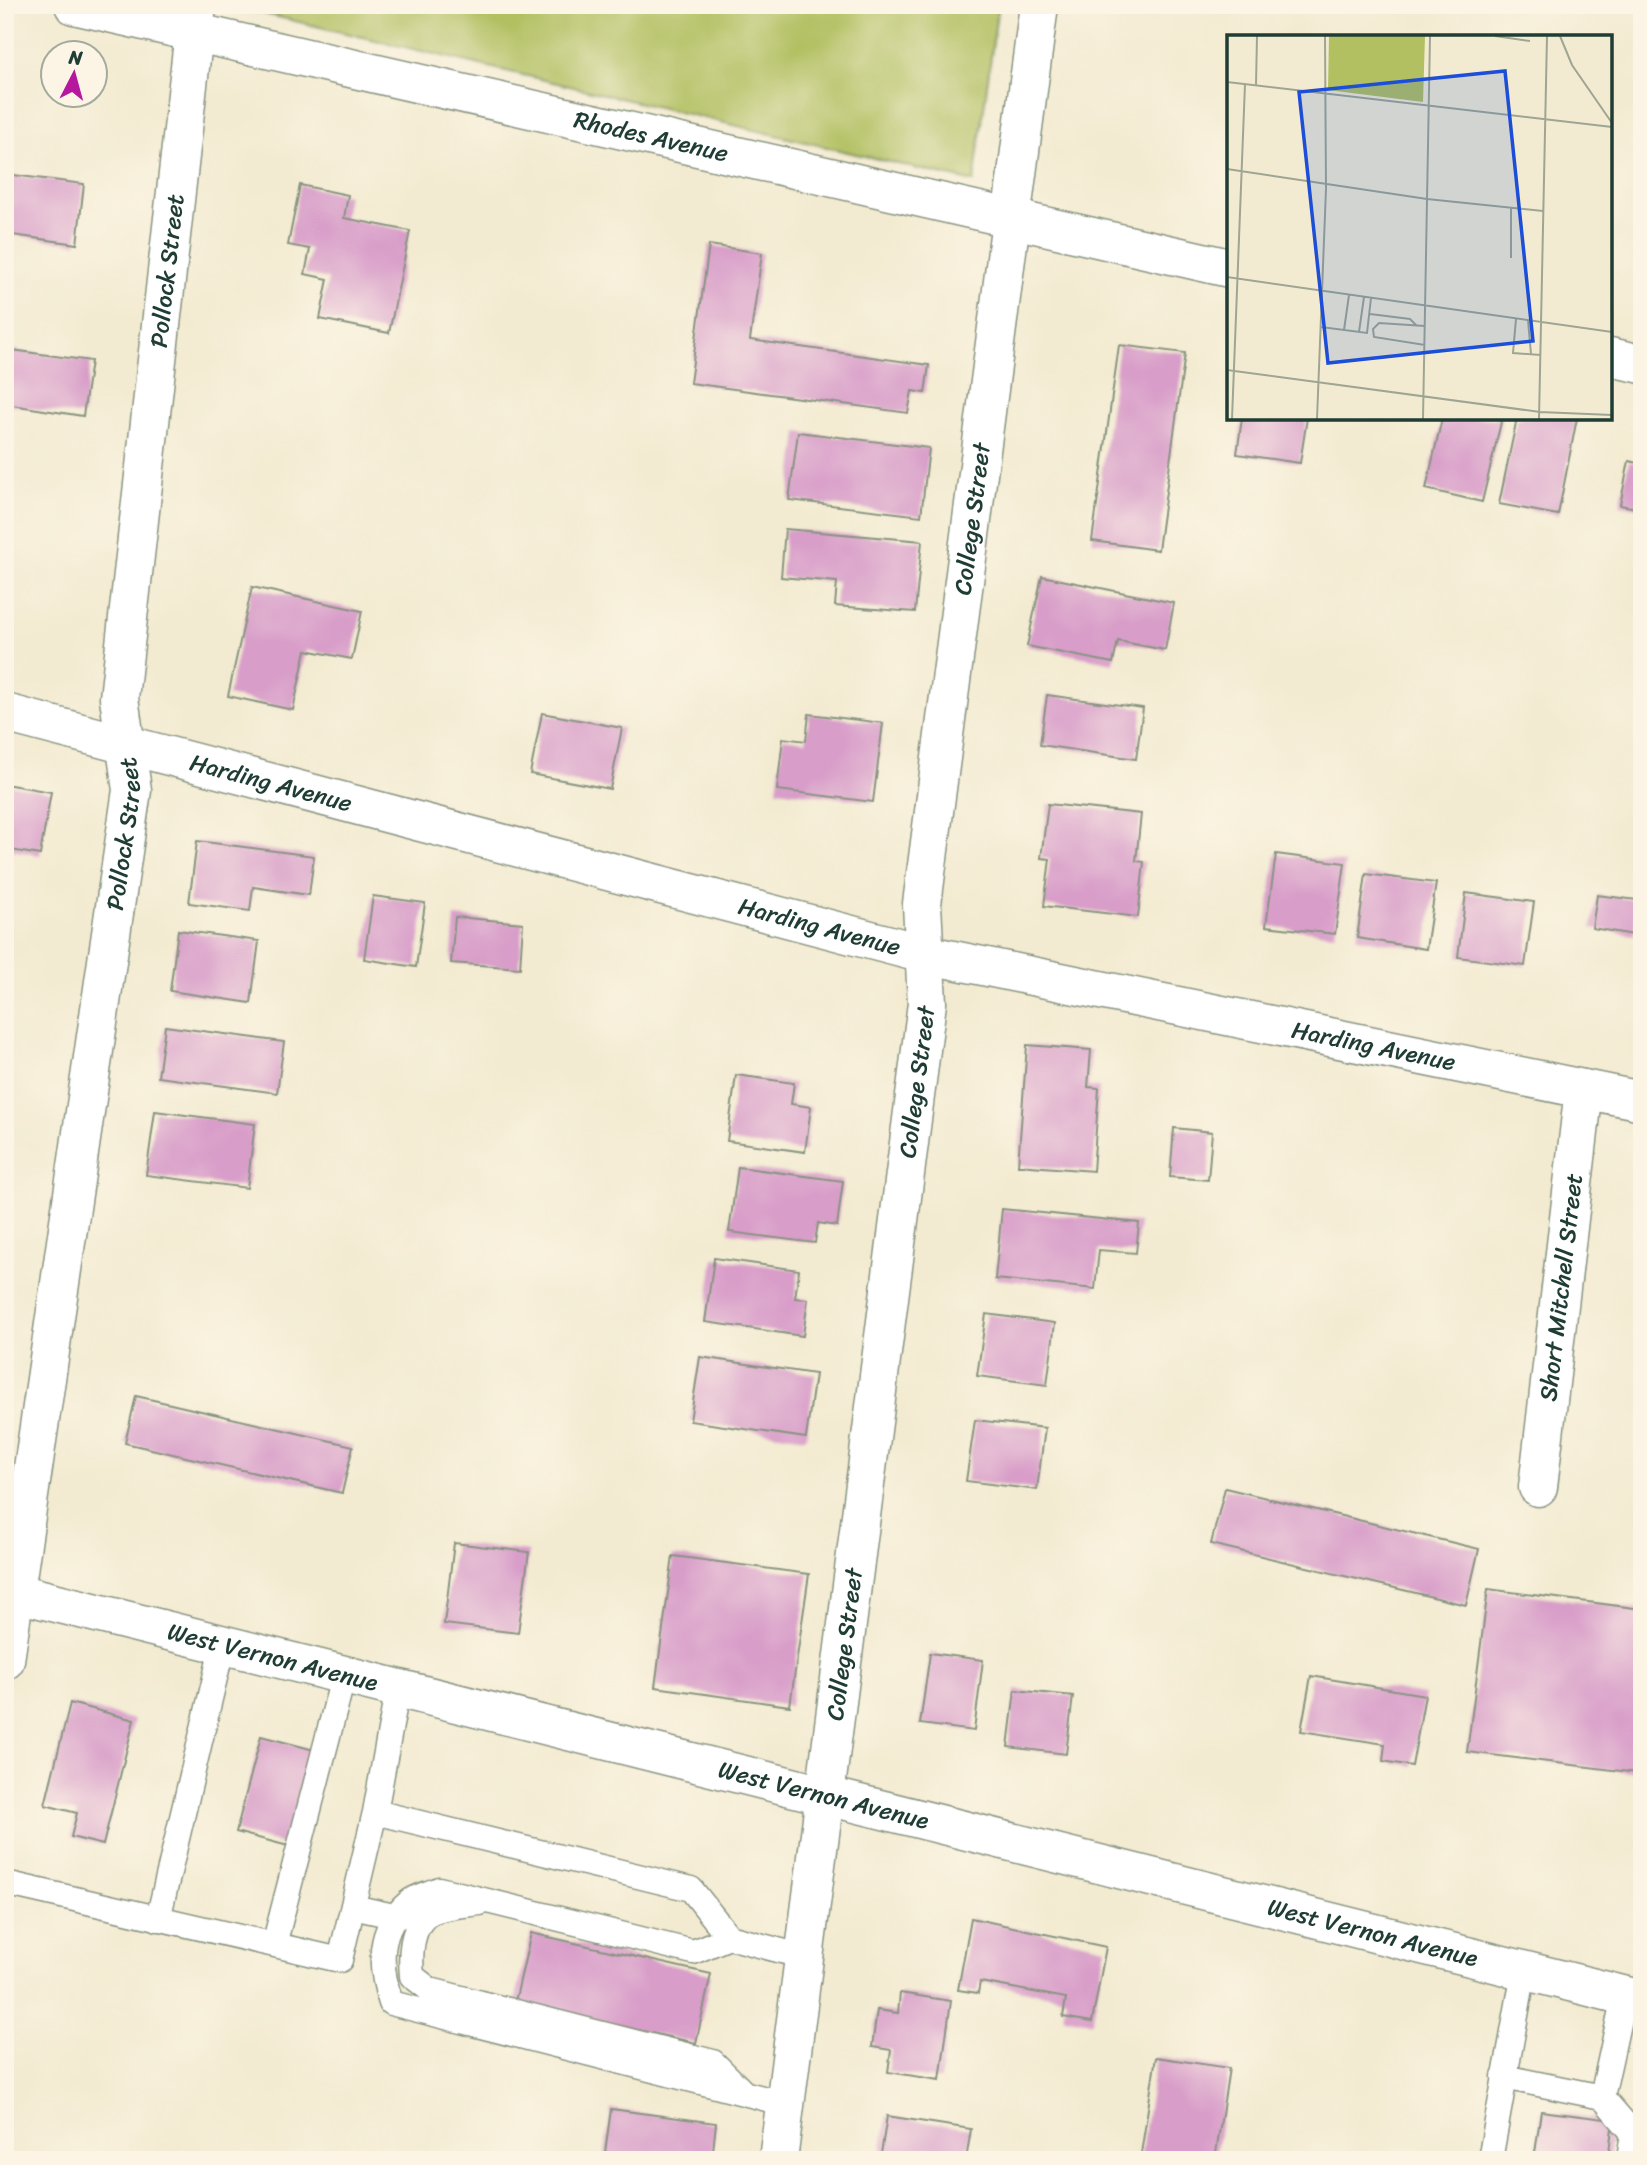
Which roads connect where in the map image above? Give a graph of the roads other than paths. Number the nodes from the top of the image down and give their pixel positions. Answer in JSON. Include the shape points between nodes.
{"nodes":[{"id":1,"x":74,"y":5,"type":"edge"},
{"id":2,"x":1039,"y":5,"type":"edge"},
{"id":3,"x":195,"y":20,"type":"edge"},
{"id":4,"x":1012,"y":220,"type":"junction"},
{"id":5,"x":1227,"y":268,"type":"edge"},
{"id":6,"x":1612,"y":357,"type":"edge"},
{"id":7,"x":1642,"y":364,"type":"edge"},
{"id":8,"x":5,"y":713,"type":"edge"},
{"id":9,"x":126,"y":744,"type":"junction"},
{"id":10,"x":924,"y":954,"type":"junction"},
{"id":11,"x":1584,"y":1089,"type":"junction"},
{"id":12,"x":1642,"y":1101,"type":"edge"},
{"id":13,"x":1538,"y":1487,"type":"dead end"},
{"id":14,"x":10,"y":1591,"type":"edge"},
{"id":15,"x":223,"y":1644,"type":"junction"},
{"id":16,"x":5,"y":1660,"type":"edge"},
{"id":17,"x":344,"y":1674,"type":"junction"},
{"id":18,"x":398,"y":1687,"type":"junction"},
{"id":19,"x":826,"y":1794,"type":"junction"},
{"id":20,"x":374,"y":1812,"type":"junction"},
{"id":21,"x":5,"y":1883,"type":"edge"},
{"id":22,"x":491,"y":1900,"type":"junction"},
{"id":23,"x":353,"y":1907,"type":"junction"},
{"id":24,"x":398,"y":1917,"type":"junction"},
{"id":25,"x":158,"y":1919,"type":"junction"},
{"id":26,"x":729,"y":1937,"type":"junction"},
{"id":27,"x":274,"y":1945,"type":"junction"},
{"id":28,"x":804,"y":1957,"type":"junction"},
{"id":29,"x":1524,"y":1972,"type":"junction"},
{"id":30,"x":1633,"y":1998,"type":"edge"},
{"id":31,"x":1504,"y":2077,"type":"junction"},
{"id":32,"x":745,"y":2093,"type":"junction"},
{"id":33,"x":1602,"y":2097,"type":"junction"},
{"id":34,"x":786,"y":2104,"type":"junction"},
{"id":35,"x":1625,"y":2122,"type":"junction"},
{"id":36,"x":778,"y":2160,"type":"edge"},
{"id":37,"x":1490,"y":2160,"type":"edge"},
{"id":38,"x":1612,"y":2160,"type":"edge"},
{"id":39,"x":1629,"y":2160,"type":"edge"}],
"edges":[{"from":1,"to":3,"type":"street","name":"Rhodes Avenue"},
{"from":2,"to":4,"type":"street","name":"College Street"},
{"from":3,"to":4,"type":"street","name":"Rhodes Avenue"},
{"from":3,"to":9,"type":"street","name":"Pollock Street","via":[[119,698]]},
{"from":4,"to":5,"type":"street","name":"Rhodes Avenue"},
{"from":4,"to":10,"type":"street","name":"College Street","via":[[922,904]]},
{"from":6,"to":7,"type":"street"},
{"from":8,"to":9,"type":"street","name":"Harding Avenue"},
{"from":9,"to":10,"type":"street","name":"Harding Avenue"},
{"from":9,"to":14,"type":"street","name":"Pollock Street","via":[[132,790]]},
{"from":10,"to":11,"type":"street","name":"Harding Avenue"},
{"from":10,"to":19,"type":"street","name":"College Street","via":[[927,1003]]},
{"from":11,"to":12,"type":"street","name":"Harding Avenue"},
{"from":11,"to":13,"type":"street","name":"Short Mitchell Street"},
{"from":14,"to":15,"type":"street","name":"West Vernon Avenue"},
{"from":14,"to":16,"type":"street","name":"Pollock Street"},
{"from":15,"to":17,"type":"street","name":"West Vernon Avenue"},
{"from":15,"to":25,"type":"lane"},
{"from":17,"to":18,"type":"street","name":"West Vernon Avenue"},
{"from":17,"to":27,"type":"lane"},
{"from":18,"to":19,"type":"street","name":"West Vernon Avenue"},
{"from":18,"to":20,"type":"lane"},
{"from":19,"to":28,"type":"street","name":"College Street"},
{"from":19,"to":29,"type":"street","name":"West Vernon Avenue"},
{"from":20,"to":23,"type":"lane"},
{"from":20,"to":26,"type":"lane","via":[[691,1889]]},
{"from":21,"to":25,"type":"lane"},
{"from":22,"to":24,"type":"lane","via":[[439,1889],[410,1902]]},
{"from":22,"to":26,"type":"lane","via":[[693,1952]]},
{"from":22,"to":32,"type":"lane","via":[[431,1913],[419,1926],[409,1951],[412,1976],[430,1990],[713,2062]]},
{"from":23,"to":24,"type":"lane"},
{"from":23,"to":27,"type":"lane","via":[[340,1961]]},
{"from":24,"to":32,"type":"lane","via":[[385,1933],[381,1973],[391,2003]]},
{"from":25,"to":27,"type":"lane"},
{"from":26,"to":28,"type":"lane"},
{"from":28,"to":34,"type":"street","name":"College Street"},
{"from":29,"to":30,"type":"street","name":"West Vernon Avenue"},
{"from":29,"to":31,"type":"lane"},
{"from":30,"to":33,"type":"lane"},
{"from":31,"to":33,"type":"lane"},
{"from":31,"to":37,"type":"lane"},
{"from":32,"to":34,"type":"lane"},
{"from":33,"to":35,"type":"lane"},
{"from":34,"to":36,"type":"street","name":"College Street"},
{"from":35,"to":38,"type":"lane","via":[[1616,2132]]},
{"from":35,"to":39,"type":"lane","via":[[1633,2133]]}]}
